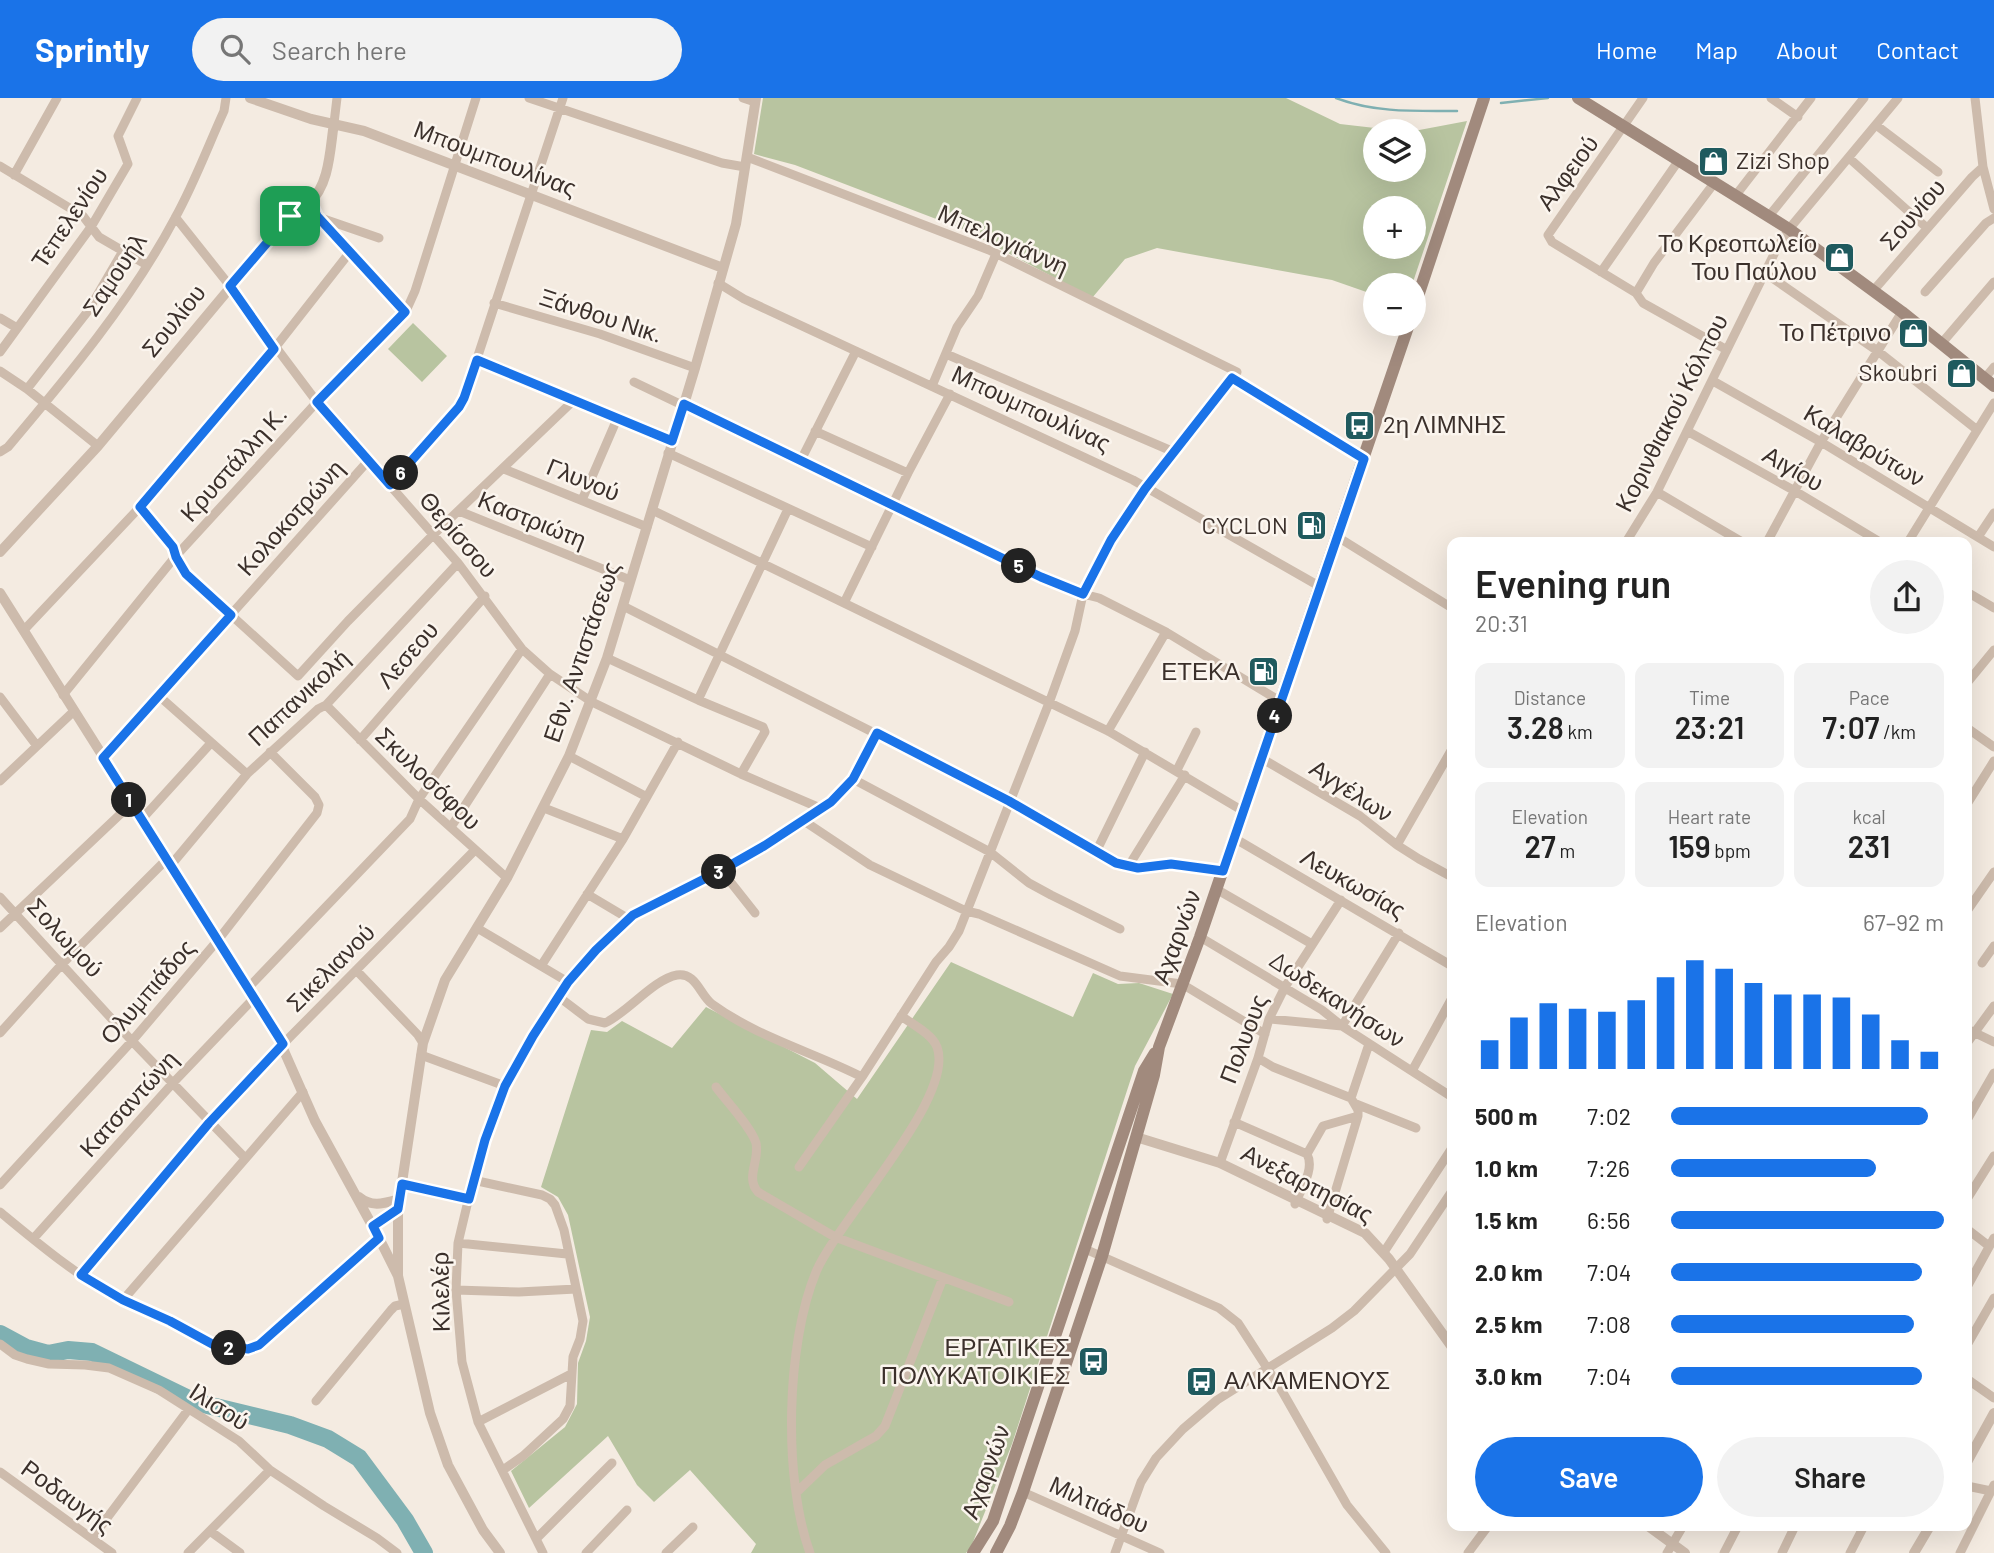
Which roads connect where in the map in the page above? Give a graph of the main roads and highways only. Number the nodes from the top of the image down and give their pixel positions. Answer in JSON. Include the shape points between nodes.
{"nodes":[{"id":1,"x":1484,"y":98,"type":"edge"},
{"id":2,"x":1578,"y":98,"type":"edge"},
{"id":3,"x":1426,"y":273,"type":"edge"},
{"id":4,"x":1405,"y":336,"type":"edge"},
{"id":5,"x":1989,"y":382,"type":"edge"},
{"id":6,"x":1159,"y":1046,"type":"junction"},
{"id":7,"x":973,"y":1553,"type":"edge"},
{"id":8,"x":996,"y":1553,"type":"edge"}],
"edges":[{"from":1,"to":3,"type":"main road"},
{"from":2,"to":5,"type":"main road","via":[[1789,229]]},
{"from":4,"to":6,"type":"main road","name":"Αχαρνών"},
{"from":6,"to":7,"type":"main road","name":"Αχαρνών","via":[[1144,1071],[993,1521]]},
{"from":6,"to":8,"type":"main road","name":"Αχαρνών","via":[[1102,1256],[1023,1492]]}]}
